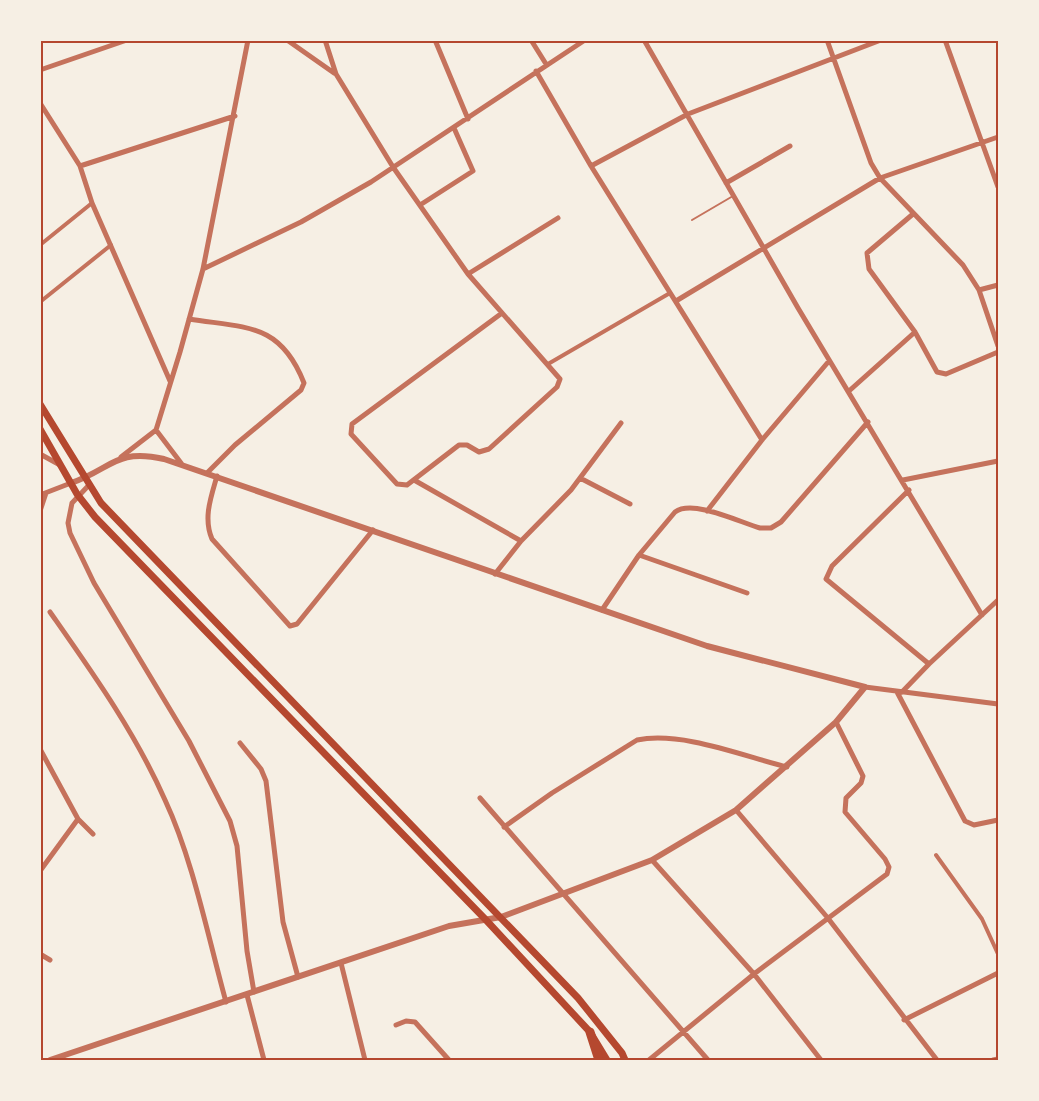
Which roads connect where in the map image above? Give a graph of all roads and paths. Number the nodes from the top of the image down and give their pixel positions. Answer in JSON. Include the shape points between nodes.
{"nodes":[{"id":1,"x":127,"y":40,"type":"edge"},
{"id":2,"x":248,"y":40,"type":"edge"},
{"id":3,"x":287,"y":40,"type":"edge"},
{"id":4,"x":325,"y":40,"type":"edge"},
{"id":5,"x":435,"y":40,"type":"edge"},
{"id":6,"x":531,"y":40,"type":"edge"},
{"id":7,"x":585,"y":40,"type":"edge"},
{"id":8,"x":644,"y":40,"type":"edge"},
{"id":9,"x":827,"y":40,"type":"edge"},
{"id":10,"x":880,"y":40,"type":"edge"},
{"id":11,"x":945,"y":40,"type":"edge"},
{"id":12,"x":833,"y":58,"type":"junction"},
{"id":13,"x":546,"y":64,"type":"junction"},
{"id":14,"x":40,"y":70,"type":"edge"},
{"id":15,"x":536,"y":71,"type":"junction"},
{"id":16,"x":336,"y":74,"type":"junction"},
{"id":17,"x":40,"y":103,"type":"edge"},
{"id":18,"x":688,"y":114,"type":"junction"},
{"id":19,"x":235,"y":116,"type":"junction"},
{"id":20,"x":468,"y":118,"type":"junction"},
{"id":21,"x":454,"y":128,"type":"junction"},
{"id":22,"x":999,"y":136,"type":"edge"},
{"id":23,"x":981,"y":143,"type":"junction"},
{"id":24,"x":790,"y":146,"type":"dead end"},
{"id":25,"x":80,"y":166,"type":"junction"},
{"id":26,"x":393,"y":166,"type":"junction"},
{"id":27,"x":591,"y":166,"type":"junction"},
{"id":28,"x":880,"y":178,"type":"junction"},
{"id":29,"x":726,"y":183,"type":"junction"},
{"id":30,"x":999,"y":187,"type":"edge"},
{"id":31,"x":732,"y":196,"type":"junction"},
{"id":32,"x":92,"y":203,"type":"junction"},
{"id":33,"x":420,"y":205,"type":"junction"},
{"id":34,"x":913,"y":214,"type":"junction"},
{"id":35,"x":558,"y":218,"type":"dead end"},
{"id":36,"x":692,"y":220,"type":"dead end"},
{"id":37,"x":40,"y":245,"type":"edge"},
{"id":38,"x":111,"y":245,"type":"junction"},
{"id":39,"x":764,"y":249,"type":"junction"},
{"id":40,"x":203,"y":269,"type":"junction"},
{"id":41,"x":468,"y":274,"type":"junction"},
{"id":42,"x":999,"y":285,"type":"edge"},
{"id":43,"x":979,"y":290,"type":"junction"},
{"id":44,"x":671,"y":293,"type":"junction"},
{"id":45,"x":676,"y":301,"type":"junction"},
{"id":46,"x":40,"y":302,"type":"edge"},
{"id":47,"x":502,"y":313,"type":"junction"},
{"id":48,"x":189,"y":319,"type":"junction"},
{"id":49,"x":915,"y":332,"type":"junction"},
{"id":50,"x":999,"y":346,"type":"edge"},
{"id":51,"x":999,"y":352,"type":"edge"},
{"id":52,"x":829,"y":361,"type":"junction"},
{"id":53,"x":548,"y":364,"type":"junction"},
{"id":54,"x":170,"y":381,"type":"junction"},
{"id":55,"x":849,"y":391,"type":"junction"},
{"id":56,"x":40,"y":404,"type":"edge"},
{"id":57,"x":868,"y":422,"type":"junction"},
{"id":58,"x":621,"y":423,"type":"dead end"},
{"id":59,"x":40,"y":429,"type":"edge"},
{"id":60,"x":156,"y":430,"type":"junction"},
{"id":61,"x":762,"y":440,"type":"junction"},
{"id":62,"x":40,"y":454,"type":"edge"},
{"id":63,"x":121,"y":457,"type":"junction"},
{"id":64,"x":999,"y":461,"type":"edge"},
{"id":65,"x":181,"y":463,"type":"junction"},
{"id":66,"x":61,"y":465,"type":"junction"},
{"id":67,"x":208,"y":472,"type":"junction"},
{"id":68,"x":217,"y":476,"type":"junction"},
{"id":69,"x":580,"y":478,"type":"junction"},
{"id":70,"x":414,"y":480,"type":"junction"},
{"id":71,"x":903,"y":480,"type":"junction"},
{"id":72,"x":87,"y":482,"type":"junction"},
{"id":73,"x":71,"y":483,"type":"junction"},
{"id":74,"x":909,"y":490,"type":"junction"},
{"id":75,"x":43,"y":494,"type":"edge"},
{"id":76,"x":77,"y":494,"type":"junction"},
{"id":77,"x":630,"y":504,"type":"dead end"},
{"id":78,"x":40,"y":511,"type":"edge"},
{"id":79,"x":707,"y":511,"type":"junction"},
{"id":80,"x":373,"y":530,"type":"junction"},
{"id":81,"x":521,"y":541,"type":"junction"},
{"id":82,"x":639,"y":555,"type":"junction"},
{"id":83,"x":495,"y":574,"type":"junction"},
{"id":84,"x":747,"y":593,"type":"dead end"},
{"id":85,"x":999,"y":600,"type":"edge"},
{"id":86,"x":602,"y":610,"type":"junction"},
{"id":87,"x":50,"y":612,"type":"dead end"},
{"id":88,"x":982,"y":615,"type":"junction"},
{"id":89,"x":929,"y":664,"type":"junction"},
{"id":90,"x":865,"y":687,"type":"junction"},
{"id":91,"x":899,"y":692,"type":"junction"},
{"id":92,"x":999,"y":704,"type":"edge"},
{"id":93,"x":837,"y":722,"type":"junction"},
{"id":94,"x":240,"y":743,"type":"dead end"},
{"id":95,"x":40,"y":749,"type":"edge"},
{"id":96,"x":788,"y":767,"type":"junction"},
{"id":97,"x":480,"y":798,"type":"dead end"},
{"id":98,"x":736,"y":810,"type":"junction"},
{"id":99,"x":78,"y":819,"type":"junction"},
{"id":100,"x":999,"y":820,"type":"edge"},
{"id":101,"x":504,"y":826,"type":"junction"},
{"id":102,"x":93,"y":834,"type":"dead end"},
{"id":103,"x":936,"y":855,"type":"dead end"},
{"id":104,"x":652,"y":860,"type":"junction"},
{"id":105,"x":40,"y":871,"type":"edge"},
{"id":106,"x":563,"y":893,"type":"junction"},
{"id":107,"x":501,"y":917,"type":"junction"},
{"id":108,"x":827,"y":917,"type":"junction"},
{"id":109,"x":486,"y":920,"type":"junction"},
{"id":110,"x":40,"y":954,"type":"edge"},
{"id":111,"x":999,"y":954,"type":"edge"},
{"id":112,"x":50,"y":960,"type":"dead end"},
{"id":113,"x":341,"y":963,"type":"junction"},
{"id":114,"x":999,"y":973,"type":"edge"},
{"id":115,"x":754,"y":974,"type":"junction"},
{"id":116,"x":298,"y":977,"type":"junction"},
{"id":117,"x":251,"y":993,"type":"junction"},
{"id":118,"x":226,"y":1002,"type":"junction"},
{"id":119,"x":904,"y":1020,"type":"junction"},
{"id":120,"x":396,"y":1024,"type":"dead end"},
{"id":121,"x":684,"y":1029,"type":"junction"},
{"id":122,"x":590,"y":1032,"type":"junction"},
{"id":123,"x":71,"y":1057,"type":"edge"},
{"id":124,"x":999,"y":1059,"type":"edge"},
{"id":125,"x":50,"y":1060,"type":"edge"},
{"id":126,"x":264,"y":1060,"type":"edge"},
{"id":127,"x":365,"y":1060,"type":"edge"},
{"id":128,"x":449,"y":1060,"type":"edge"},
{"id":129,"x":599,"y":1060,"type":"edge"},
{"id":130,"x":607,"y":1060,"type":"edge"},
{"id":131,"x":625,"y":1060,"type":"edge"},
{"id":132,"x":649,"y":1060,"type":"edge"},
{"id":133,"x":708,"y":1060,"type":"edge"},
{"id":134,"x":821,"y":1060,"type":"edge"},
{"id":135,"x":937,"y":1060,"type":"edge"},
{"id":136,"x":993,"y":1060,"type":"edge"}],
"edges":[{"from":1,"to":14,"type":"street"},
{"from":2,"to":19,"type":"street"},
{"from":3,"to":16,"type":"street"},
{"from":4,"to":16,"type":"street"},
{"from":5,"to":20,"type":"street"},
{"from":6,"to":13,"type":"street"},
{"from":7,"to":13,"type":"street"},
{"from":8,"to":18,"type":"street"},
{"from":9,"to":12,"type":"street"},
{"from":10,"to":12,"type":"street"},
{"from":11,"to":23,"type":"street"},
{"from":12,"to":18,"type":"street"},
{"from":12,"to":28,"type":"street"},
{"from":13,"to":15,"type":"street"},
{"from":15,"to":20,"type":"street"},
{"from":15,"to":27,"type":"street"},
{"from":16,"to":26,"type":"street"},
{"from":17,"to":25,"type":"street"},
{"from":18,"to":27,"type":"street"},
{"from":18,"to":29,"type":"street"},
{"from":19,"to":25,"type":"street"},
{"from":19,"to":40,"type":"street"},
{"from":20,"to":21,"type":"street"},
{"from":21,"to":26,"type":"street"},
{"from":21,"to":33,"type":"street","via":[[473,171]]},
{"from":22,"to":23,"type":"street"},
{"from":23,"to":28,"type":"street"},
{"from":23,"to":30,"type":"street"},
{"from":24,"to":29,"type":"street"},
{"from":25,"to":32,"type":"street"},
{"from":26,"to":33,"type":"street"},
{"from":26,"to":40,"type":"street","via":[[301,222]]},
{"from":27,"to":44,"type":"street"},
{"from":28,"to":34,"type":"street"},
{"from":28,"to":39,"type":"street"},
{"from":29,"to":31,"type":"street"},
{"from":31,"to":36,"type":"lane"},
{"from":31,"to":39,"type":"street"},
{"from":32,"to":37,"type":"street"},
{"from":32,"to":38,"type":"street"},
{"from":33,"to":41,"type":"street"},
{"from":34,"to":43,"type":"street","via":[[952,252]]},
{"from":34,"to":49,"type":"street","via":[[866,257],[870,269]]},
{"from":35,"to":41,"type":"street"},
{"from":38,"to":46,"type":"street"},
{"from":38,"to":54,"type":"street"},
{"from":39,"to":45,"type":"street"},
{"from":39,"to":52,"type":"street"},
{"from":40,"to":48,"type":"street"},
{"from":41,"to":47,"type":"street"},
{"from":42,"to":43,"type":"street"},
{"from":43,"to":50,"type":"street"},
{"from":44,"to":45,"type":"street"},
{"from":44,"to":53,"type":"street"},
{"from":45,"to":61,"type":"street"},
{"from":47,"to":53,"type":"street"},
{"from":47,"to":70,"type":"street","via":[[352,424],[351,434],[394,482],[404,486]]},
{"from":48,"to":54,"type":"street"},
{"from":48,"to":67,"type":"street","via":[[268,334],[280,344],[304,383],[301,390]]},
{"from":49,"to":51,"type":"street","via":[[936,372],[941,374]]},
{"from":49,"to":55,"type":"street"},
{"from":52,"to":55,"type":"street"},
{"from":52,"to":61,"type":"street"},
{"from":53,"to":70,"type":"street","via":[[560,379],[557,387],[489,449],[478,452],[467,445],[459,446]]},
{"from":54,"to":60,"type":"street"},
{"from":55,"to":57,"type":"street"},
{"from":56,"to":72,"type":"main road"},
{"from":57,"to":71,"type":"street"},
{"from":57,"to":79,"type":"street","via":[[781,522],[771,528]]},
{"from":58,"to":69,"type":"street"},
{"from":59,"to":66,"type":"main road"},
{"from":60,"to":63,"type":"street"},
{"from":60,"to":65,"type":"street"},
{"from":61,"to":79,"type":"street"},
{"from":62,"to":66,"type":"street"},
{"from":63,"to":65,"type":"street","via":[[151,456]]},
{"from":63,"to":72,"type":"street"},
{"from":64,"to":71,"type":"street"},
{"from":65,"to":67,"type":"street"},
{"from":66,"to":73,"type":"main road"},
{"from":67,"to":68,"type":"street"},
{"from":68,"to":80,"type":"street"},
{"from":68,"to":80,"type":"street","via":[[208,507],[212,539],[288,625],[297,624]]},
{"from":69,"to":77,"type":"street"},
{"from":69,"to":81,"type":"street"},
{"from":70,"to":81,"type":"street"},
{"from":71,"to":74,"type":"street"},
{"from":72,"to":73,"type":"street"},
{"from":72,"to":76,"type":"street"},
{"from":72,"to":107,"type":"main road","via":[[101,503],[154,559]]},
{"from":73,"to":75,"type":"street"},
{"from":73,"to":76,"type":"main road"},
{"from":74,"to":88,"type":"street"},
{"from":74,"to":89,"type":"street","via":[[832,566],[826,579]]},
{"from":75,"to":78,"type":"street"},
{"from":76,"to":109,"type":"main road"},
{"from":76,"to":117,"type":"street","via":[[68,523],[79,555],[189,741],[230,821],[237,846]]},
{"from":79,"to":82,"type":"street","via":[[681,508]]},
{"from":80,"to":83,"type":"street"},
{"from":81,"to":83,"type":"street"},
{"from":82,"to":84,"type":"street"},
{"from":82,"to":86,"type":"street"},
{"from":83,"to":86,"type":"street"},
{"from":85,"to":88,"type":"street"},
{"from":86,"to":90,"type":"street","via":[[707,646]]},
{"from":87,"to":118,"type":"street","via":[[111,700],[166,801]]},
{"from":88,"to":89,"type":"street"},
{"from":89,"to":91,"type":"street"},
{"from":90,"to":91,"type":"street"},
{"from":90,"to":93,"type":"street"},
{"from":91,"to":92,"type":"street"},
{"from":91,"to":100,"type":"street","via":[[965,821],[974,825]]},
{"from":93,"to":96,"type":"street"},
{"from":93,"to":108,"type":"street","via":[[863,776],[846,798],[845,812],[889,867]]},
{"from":94,"to":116,"type":"street","via":[[266,781],[284,922]]},
{"from":95,"to":99,"type":"street"},
{"from":96,"to":98,"type":"street"},
{"from":96,"to":101,"type":"street","via":[[673,738],[651,737],[637,740]]},
{"from":97,"to":101,"type":"street"},
{"from":98,"to":104,"type":"street"},
{"from":98,"to":108,"type":"street"},
{"from":99,"to":102,"type":"street"},
{"from":99,"to":105,"type":"street"},
{"from":101,"to":106,"type":"street"},
{"from":103,"to":111,"type":"street","via":[[982,920]]},
{"from":104,"to":106,"type":"street"},
{"from":104,"to":115,"type":"street"},
{"from":106,"to":107,"type":"street"},
{"from":106,"to":121,"type":"street"},
{"from":107,"to":109,"type":"street"},
{"from":107,"to":131,"type":"main road","via":[[578,998]]},
{"from":108,"to":115,"type":"street"},
{"from":108,"to":119,"type":"street"},
{"from":109,"to":113,"type":"street","via":[[448,926]]},
{"from":109,"to":122,"type":"main road"},
{"from":110,"to":112,"type":"street"},
{"from":113,"to":116,"type":"street"},
{"from":113,"to":127,"type":"street"},
{"from":114,"to":119,"type":"street"},
{"from":115,"to":121,"type":"street"},
{"from":115,"to":134,"type":"street"},
{"from":116,"to":117,"type":"street"},
{"from":117,"to":118,"type":"street"},
{"from":117,"to":126,"type":"street"},
{"from":118,"to":123,"type":"street"},
{"from":119,"to":135,"type":"street"},
{"from":120,"to":128,"type":"street","via":[[415,1022]]},
{"from":121,"to":132,"type":"street"},
{"from":121,"to":133,"type":"street"},
{"from":122,"to":129,"type":"highway"},
{"from":122,"to":130,"type":"main road"},
{"from":123,"to":125,"type":"street"},
{"from":124,"to":136,"type":"street"}]}
